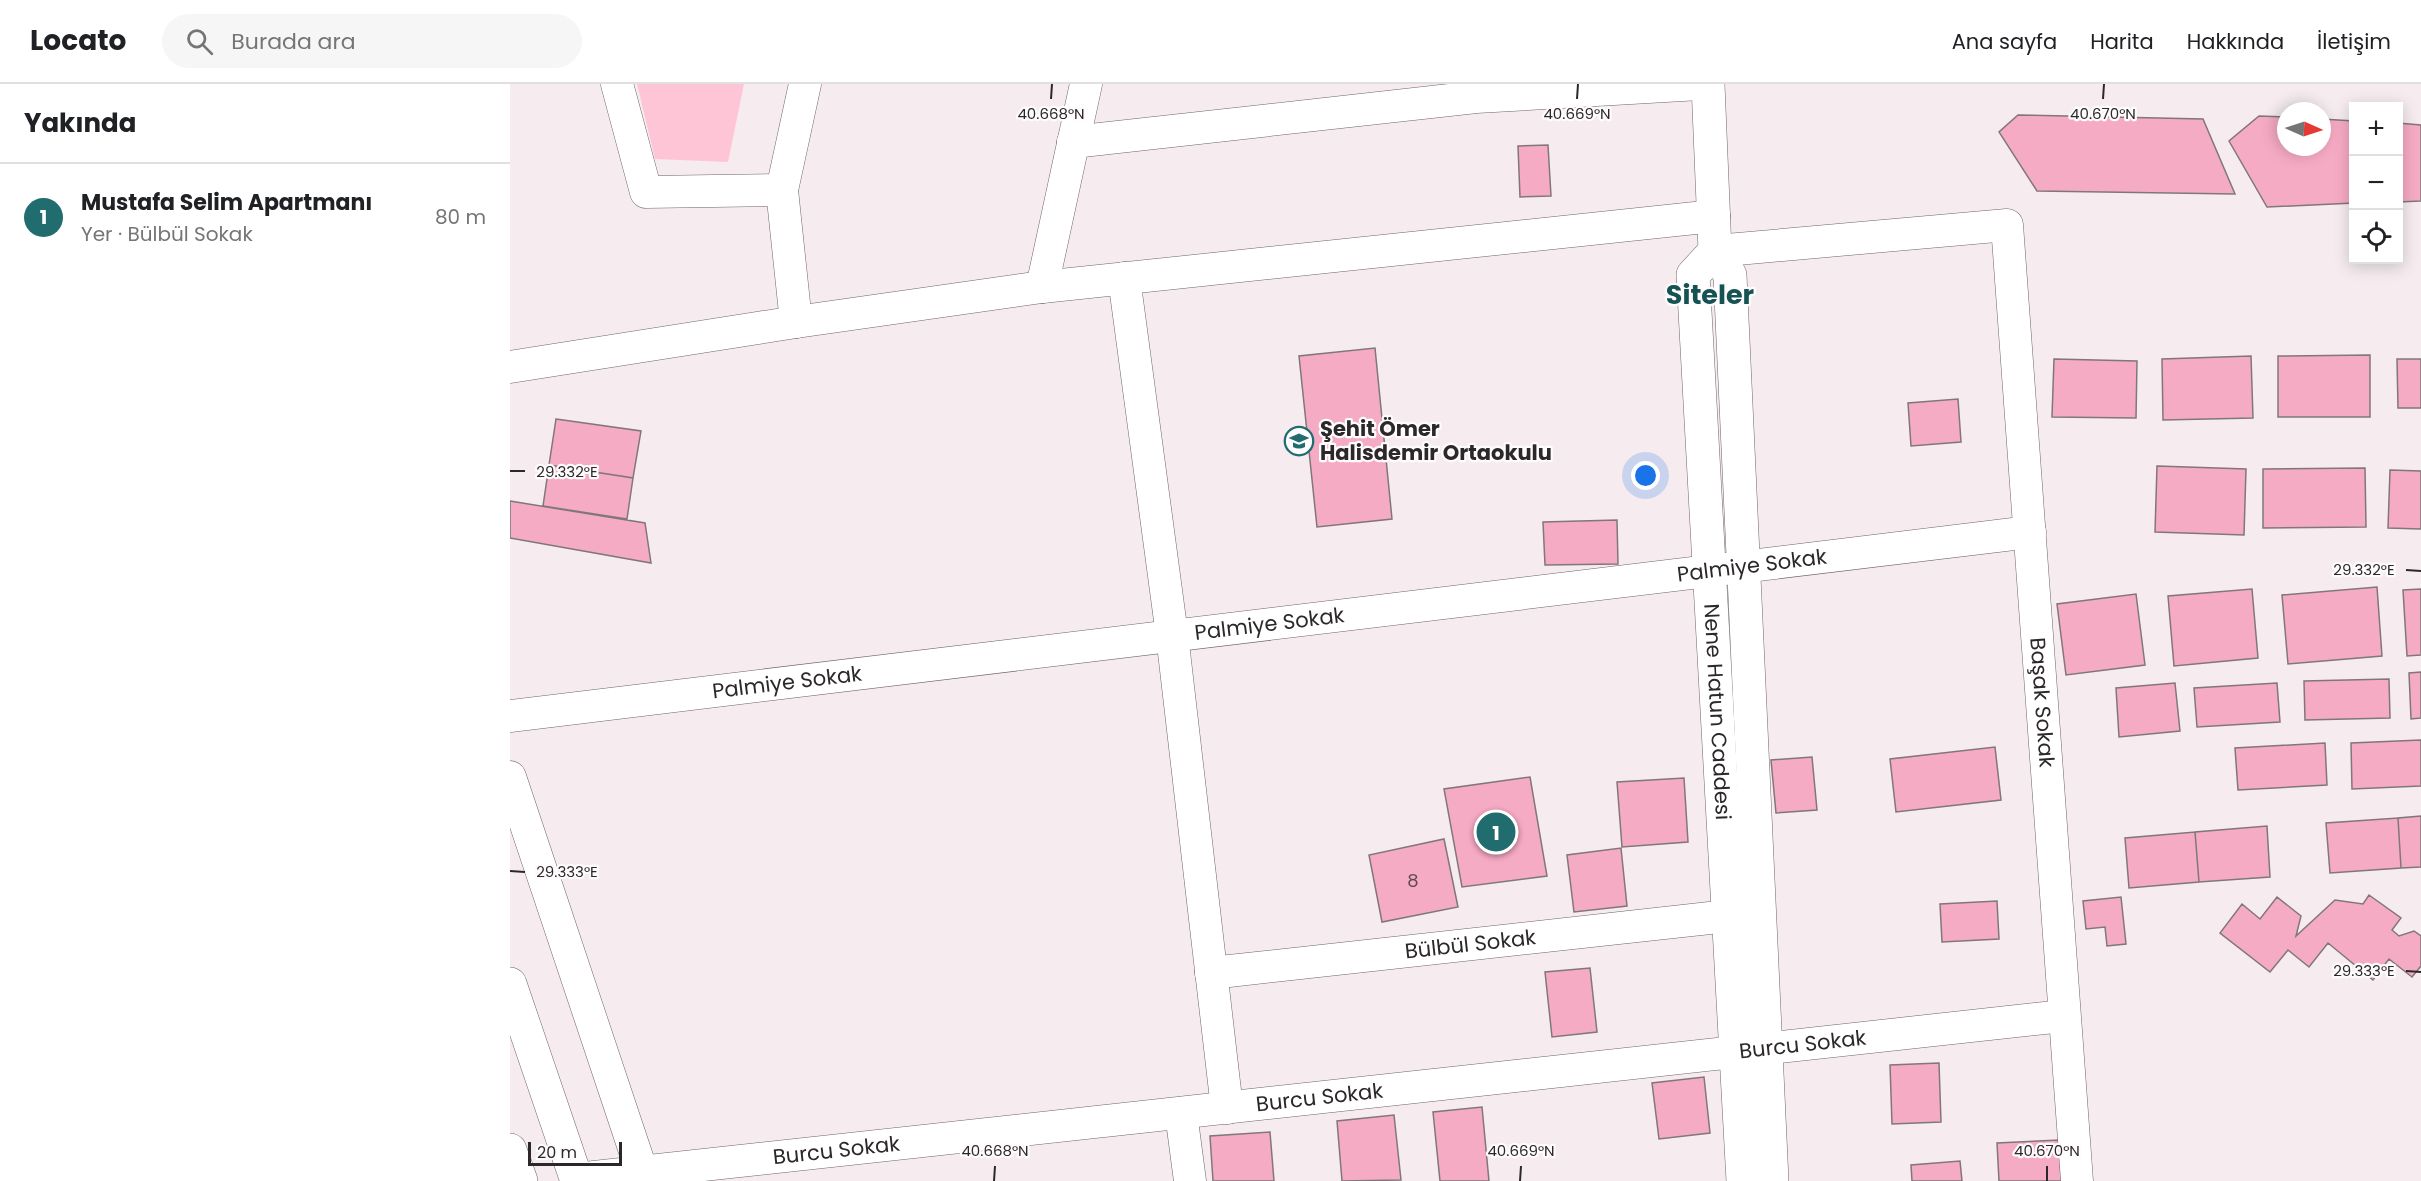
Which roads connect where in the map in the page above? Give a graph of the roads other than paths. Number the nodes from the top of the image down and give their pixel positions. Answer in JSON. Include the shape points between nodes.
{"nodes":[{"id":1,"x":616,"y":84,"type":"edge"},
{"id":2,"x":805,"y":84,"type":"edge"},
{"id":3,"x":1086,"y":84,"type":"edge"},
{"id":4,"x":1701,"y":84,"type":"edge"},
{"id":5,"x":1708,"y":84,"type":"edge"},
{"id":6,"x":1475,"y":90,"type":"edge"},
{"id":7,"x":1073,"y":142,"type":"junction"},
{"id":8,"x":782,"y":190,"type":"junction"},
{"id":9,"x":1714,"y":216,"type":"junction"},
{"id":10,"x":1715,"y":251,"type":"junction"},
{"id":11,"x":1124,"y":278,"type":"junction"},
{"id":12,"x":1042,"y":287,"type":"junction"},
{"id":13,"x":796,"y":322,"type":"junction"},
{"id":14,"x":510,"y":367,"type":"edge"},
{"id":15,"x":2030,"y":532,"type":"junction"},
{"id":16,"x":1743,"y":565,"type":"junction"},
{"id":17,"x":1709,"y":569,"type":"junction"},
{"id":18,"x":1172,"y":635,"type":"junction"},
{"id":19,"x":510,"y":716,"type":"edge"},
{"id":20,"x":510,"y":777,"type":"edge"},
{"id":21,"x":1728,"y":916,"type":"junction"},
{"id":22,"x":1211,"y":973,"type":"junction"},
{"id":23,"x":510,"y":984,"type":"edge"},
{"id":24,"x":2063,"y":1016,"type":"junction"},
{"id":25,"x":1751,"y":1052,"type":"junction"},
{"id":26,"x":1227,"y":1108,"type":"junction"},
{"id":27,"x":1181,"y":1113,"type":"junction"},
{"id":28,"x":510,"y":1150,"type":"edge"},
{"id":29,"x":642,"y":1172,"type":"junction"},
{"id":30,"x":577,"y":1180,"type":"edge"},
{"id":31,"x":521,"y":1181,"type":"edge"},
{"id":32,"x":1190,"y":1181,"type":"edge"},
{"id":33,"x":1743,"y":1181,"type":"edge"},
{"id":34,"x":1772,"y":1181,"type":"edge"},
{"id":35,"x":2077,"y":1181,"type":"edge"}],
"edges":[{"from":1,"to":8,"type":"street","via":[[646,192]]},
{"from":2,"to":8,"type":"street"},
{"from":3,"to":7,"type":"street"},
{"from":4,"to":6,"type":"street"},
{"from":5,"to":9,"type":"main road","name":"Nene Hatun Caddesi"},
{"from":6,"to":7,"type":"street"},
{"from":7,"to":12,"type":"street"},
{"from":8,"to":13,"type":"street"},
{"from":9,"to":10,"type":"main road","name":"Nene Hatun Caddesi"},
{"from":9,"to":11,"type":"street"},
{"from":10,"to":15,"type":"street","name":"Başak Sokak","via":[[2007,225]]},
{"from":10,"to":16,"type":"main road","name":"Nene Hatun Caddesi","via":[[1730,275]]},
{"from":10,"to":17,"type":"main road","name":"Nene Hatun Caddesi","via":[[1693,275]]},
{"from":11,"to":12,"type":"street"},
{"from":11,"to":18,"type":"street"},
{"from":12,"to":13,"type":"street"},
{"from":13,"to":14,"type":"street"},
{"from":15,"to":16,"type":"street","name":"Palmiye Sokak"},
{"from":15,"to":24,"type":"street","name":"Başak Sokak"},
{"from":16,"to":17,"type":"street","name":"Palmiye Sokak"},
{"from":16,"to":25,"type":"main road","name":"Nene Hatun Caddesi"},
{"from":17,"to":18,"type":"street","name":"Palmiye Sokak"},
{"from":17,"to":21,"type":"main road","name":"Nene Hatun Caddesi"},
{"from":18,"to":19,"type":"street","name":"Palmiye Sokak"},
{"from":18,"to":22,"type":"street"},
{"from":20,"to":29,"type":"street"},
{"from":21,"to":22,"type":"street","name":"Bülbül Sokak"},
{"from":21,"to":25,"type":"main road","name":"Nene Hatun Caddesi"},
{"from":22,"to":26,"type":"street"},
{"from":23,"to":30,"type":"main road"},
{"from":24,"to":25,"type":"street","name":"Burcu Sokak"},
{"from":24,"to":35,"type":"street","name":"Başak Sokak"},
{"from":25,"to":26,"type":"street","name":"Burcu Sokak"},
{"from":25,"to":33,"type":"main road","name":"Nene Hatun Caddesi"},
{"from":25,"to":34,"type":"main road","name":"Nene Hatun Caddesi"},
{"from":26,"to":27,"type":"street","name":"Burcu Sokak"},
{"from":27,"to":29,"type":"street","name":"Burcu Sokak"},
{"from":27,"to":32,"type":"street"},
{"from":28,"to":31,"type":"main road"},
{"from":29,"to":30,"type":"street","name":"Burcu Sokak"}]}
